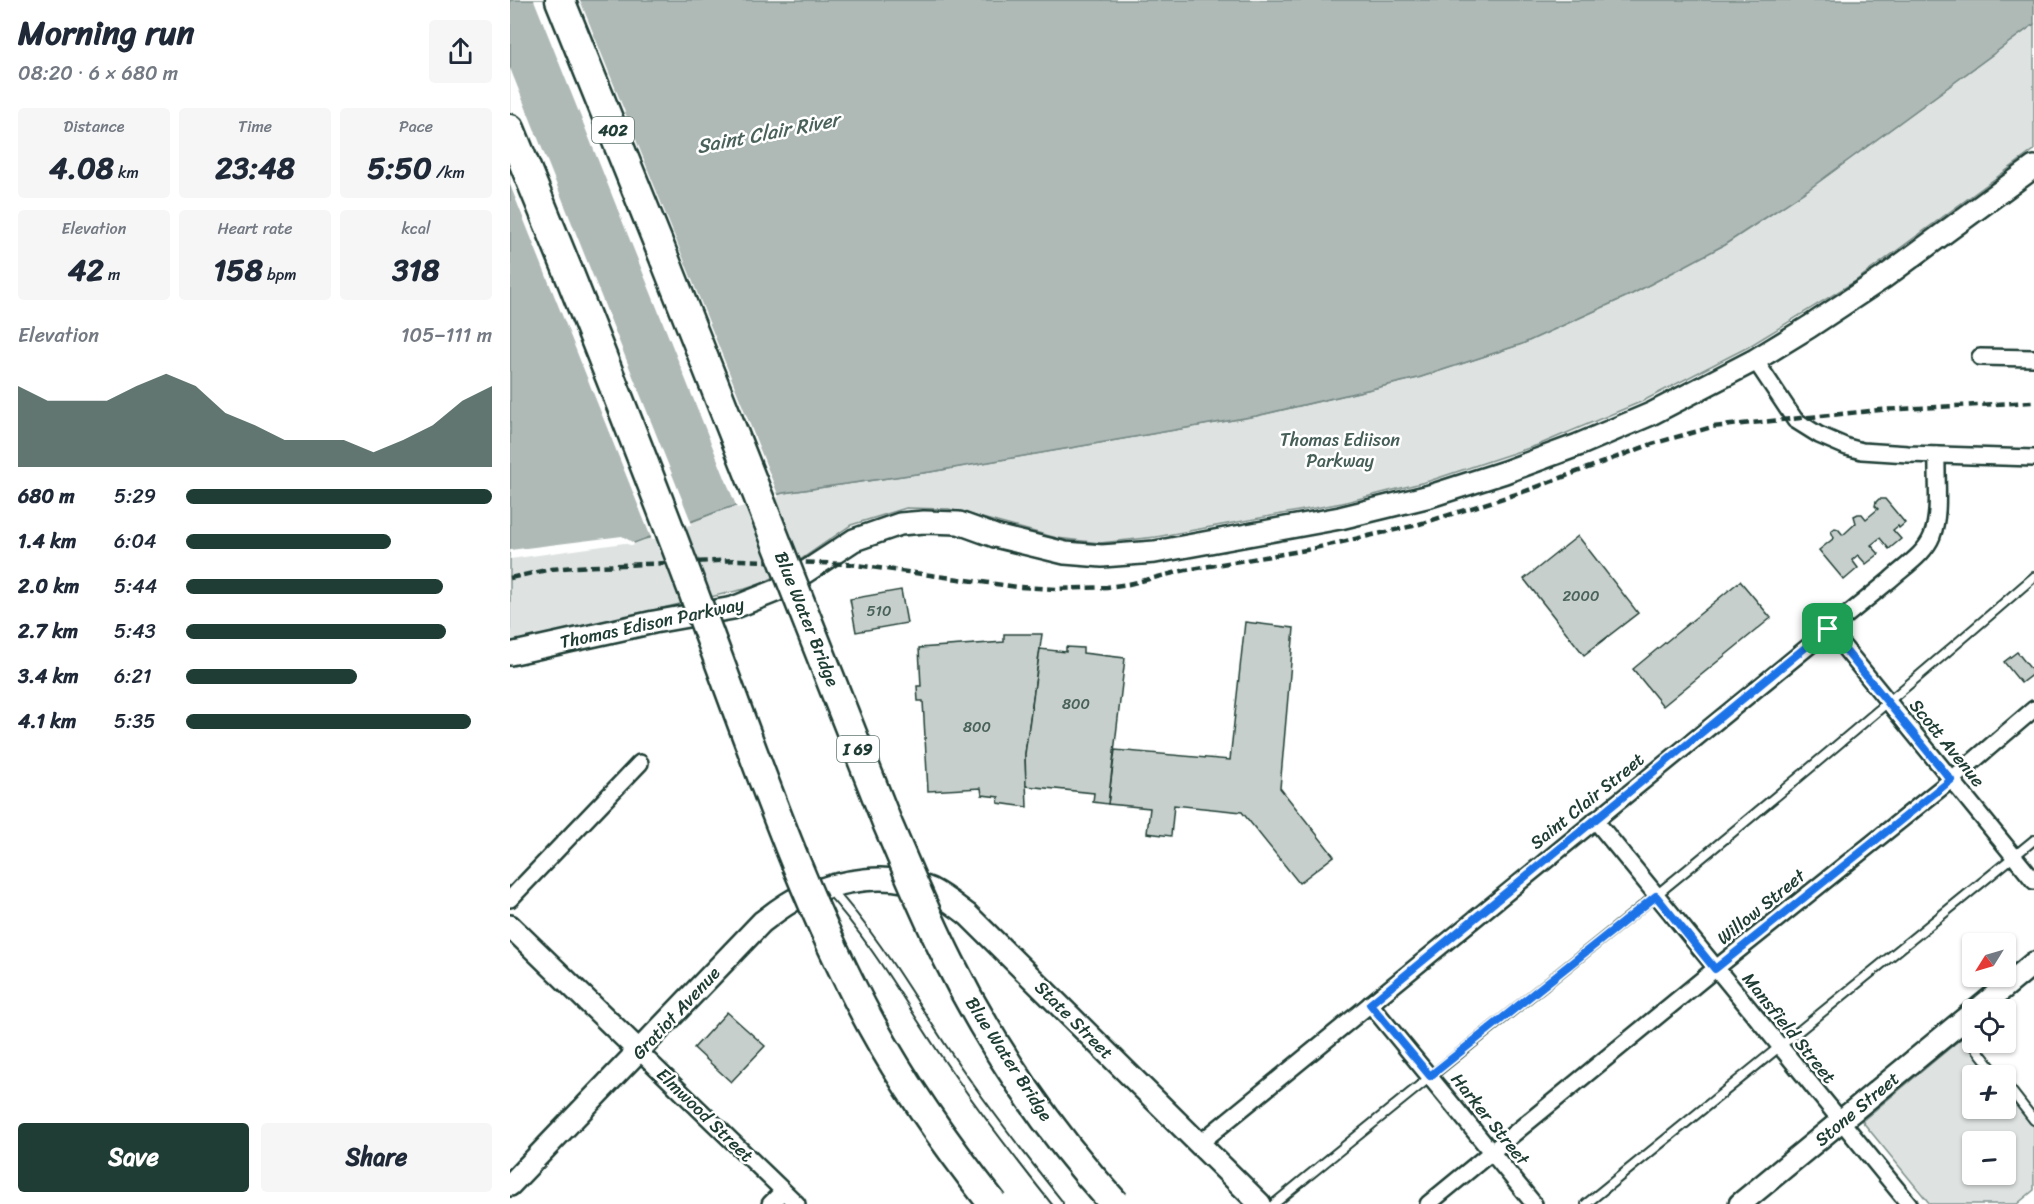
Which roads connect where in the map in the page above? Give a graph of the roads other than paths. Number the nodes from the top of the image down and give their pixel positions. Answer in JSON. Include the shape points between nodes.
{"nodes":[{"id":1,"x":560,"y":0,"type":"edge"},
{"id":2,"x":510,"y":129,"type":"edge"},
{"id":3,"x":2034,"y":167,"type":"edge"},
{"id":4,"x":665,"y":260,"type":"joint"},
{"id":5,"x":1980,"y":357,"type":"dead end"},
{"id":6,"x":2034,"y":358,"type":"edge"},
{"id":7,"x":1755,"y":360,"type":"junction"},
{"id":8,"x":1937,"y":455,"type":"junction"},
{"id":9,"x":2034,"y":458,"type":"edge"},
{"id":10,"x":2034,"y":577,"type":"edge"},
{"id":11,"x":1828,"y":629,"type":"junction"},
{"id":12,"x":510,"y":654,"type":"edge"},
{"id":13,"x":1889,"y":702,"type":"junction"},
{"id":14,"x":2034,"y":709,"type":"edge"},
{"id":15,"x":640,"y":763,"type":"dead end"},
{"id":16,"x":1951,"y":780,"type":"junction"},
{"id":17,"x":1595,"y":820,"type":"junction"},
{"id":18,"x":2034,"y":840,"type":"edge"},
{"id":19,"x":2014,"y":856,"type":"junction"},
{"id":20,"x":865,"y":879,"type":"joint"},
{"id":21,"x":2034,"y":881,"type":"edge"},
{"id":22,"x":828,"y":888,"type":"junction"},
{"id":23,"x":1656,"y":896,"type":"junction"},
{"id":24,"x":510,"y":899,"type":"edge"},
{"id":25,"x":510,"y":926,"type":"edge"},
{"id":26,"x":2034,"y":963,"type":"edge"},
{"id":27,"x":1715,"y":969,"type":"junction"},
{"id":28,"x":1990,"y":999,"type":"edge"},
{"id":29,"x":1370,"y":1004,"type":"junction"},
{"id":30,"x":1962,"y":1021,"type":"edge"},
{"id":31,"x":1779,"y":1046,"type":"junction"},
{"id":32,"x":640,"y":1052,"type":"junction"},
{"id":33,"x":1430,"y":1076,"type":"junction"},
{"id":34,"x":2016,"y":1097,"type":"edge"},
{"id":35,"x":2034,"y":1120,"type":"edge"},
{"id":36,"x":1841,"y":1122,"type":"junction"},
{"id":37,"x":1200,"y":1143,"type":"junction"},
{"id":38,"x":1491,"y":1152,"type":"junction"},
{"id":39,"x":510,"y":1185,"type":"edge"},
{"id":40,"x":783,"y":1191,"type":"junction"},
{"id":41,"x":770,"y":1204,"type":"edge"},
{"id":42,"x":797,"y":1204,"type":"edge"},
{"id":43,"x":993,"y":1204,"type":"edge"},
{"id":44,"x":1058,"y":1204,"type":"edge"},
{"id":45,"x":1115,"y":1204,"type":"edge"},
{"id":46,"x":1260,"y":1204,"type":"edge"},
{"id":47,"x":1274,"y":1204,"type":"edge"},
{"id":48,"x":1428,"y":1204,"type":"edge"},
{"id":49,"x":1534,"y":1204,"type":"edge"},
{"id":50,"x":1586,"y":1204,"type":"edge"},
{"id":51,"x":1740,"y":1204,"type":"edge"},
{"id":52,"x":1909,"y":1204,"type":"edge"}],
"edges":[{"from":1,"to":4,"type":"highway","name":"Blue Water Bridge","number":"402"},
{"from":2,"to":43,"type":"highway","bridge":true,"via":[[671,531],[822,924],[896,1066]]},
{"from":3,"to":7,"type":"street","name":"Thomas Edison Parkway","via":[[1883,278]]},
{"from":4,"to":45,"type":"highway","name":"Blue Water Bridge","number":"I 69","bridge":true,"via":[[888,825],[945,954],[1008,1063],[1078,1162]]},
{"from":5,"to":6,"type":"street"},
{"from":7,"to":8,"type":"street","via":[[1795,420],[1819,435],[1862,450]]},
{"from":7,"to":12,"type":"street","name":"Thomas Edison Parkway","via":[[1651,414],[1543,459],[1430,496],[1340,518],[1155,552],[1102,556],[1065,554],[959,523],[900,524],[862,537],[778,590],[733,608]]},
{"from":8,"to":9,"type":"street"},
{"from":8,"to":11,"type":"street","name":"Saint Clair Street","via":[[1937,515],[1931,537],[1916,556]]},
{"from":10,"to":13,"type":"lane"},
{"from":11,"to":13,"type":"street","name":"Scott Avenue"},
{"from":11,"to":17,"type":"street","name":"Saint Clair Street"},
{"from":13,"to":16,"type":"street","name":"Scott Avenue"},
{"from":13,"to":23,"type":"lane"},
{"from":14,"to":16,"type":"street","name":"Willow Street"},
{"from":15,"to":24,"type":"street"},
{"from":16,"to":19,"type":"street","name":"Scott Avenue"},
{"from":16,"to":27,"type":"street","name":"Willow Street"},
{"from":17,"to":23,"type":"street","name":"Mansfield Street"},
{"from":17,"to":29,"type":"street","name":"Saint Clair Street"},
{"from":18,"to":19,"type":"lane"},
{"from":19,"to":21,"type":"street","name":"Scott Avenue"},
{"from":19,"to":31,"type":"lane"},
{"from":20,"to":22,"type":"street","name":"Gratiot Avenue"},
{"from":20,"to":37,"type":"street","name":"State Street","via":[[908,882],[930,890],[968,915]]},
{"from":22,"to":32,"type":"street","name":"Gratiot Avenue","via":[[800,897],[762,922]]},
{"from":22,"to":44,"type":"lane","via":[[869,937],[981,1103]]},
{"from":23,"to":27,"type":"street","name":"Mansfield Street"},
{"from":23,"to":33,"type":"lane"},
{"from":25,"to":32,"type":"street","name":"Elmwood Street"},
{"from":26,"to":28,"type":"street"},
{"from":27,"to":31,"type":"street","name":"Mansfield Street"},
{"from":27,"to":38,"type":"street","name":"Willow Street"},
{"from":29,"to":33,"type":"street","name":"Harker Street"},
{"from":29,"to":37,"type":"street","name":"Saint Clair Street"},
{"from":30,"to":36,"type":"street","name":"Stone Street"},
{"from":31,"to":36,"type":"street","name":"Mansfield Street"},
{"from":31,"to":50,"type":"lane"},
{"from":32,"to":39,"type":"street","name":"Gratiot Avenue"},
{"from":32,"to":40,"type":"street","name":"Elmwood Street"},
{"from":33,"to":38,"type":"street","name":"Harker Street"},
{"from":33,"to":47,"type":"lane"},
{"from":34,"to":35,"type":"lane"},
{"from":36,"to":51,"type":"street","name":"Stone Street"},
{"from":36,"to":52,"type":"street","name":"Mansfield Street"},
{"from":37,"to":46,"type":"street","name":"State Street"},
{"from":38,"to":48,"type":"street","name":"Willow Street"},
{"from":38,"to":49,"type":"street","name":"Harker Street"},
{"from":40,"to":41,"type":"street"},
{"from":40,"to":42,"type":"street","name":"Elmwood Street"}]}
